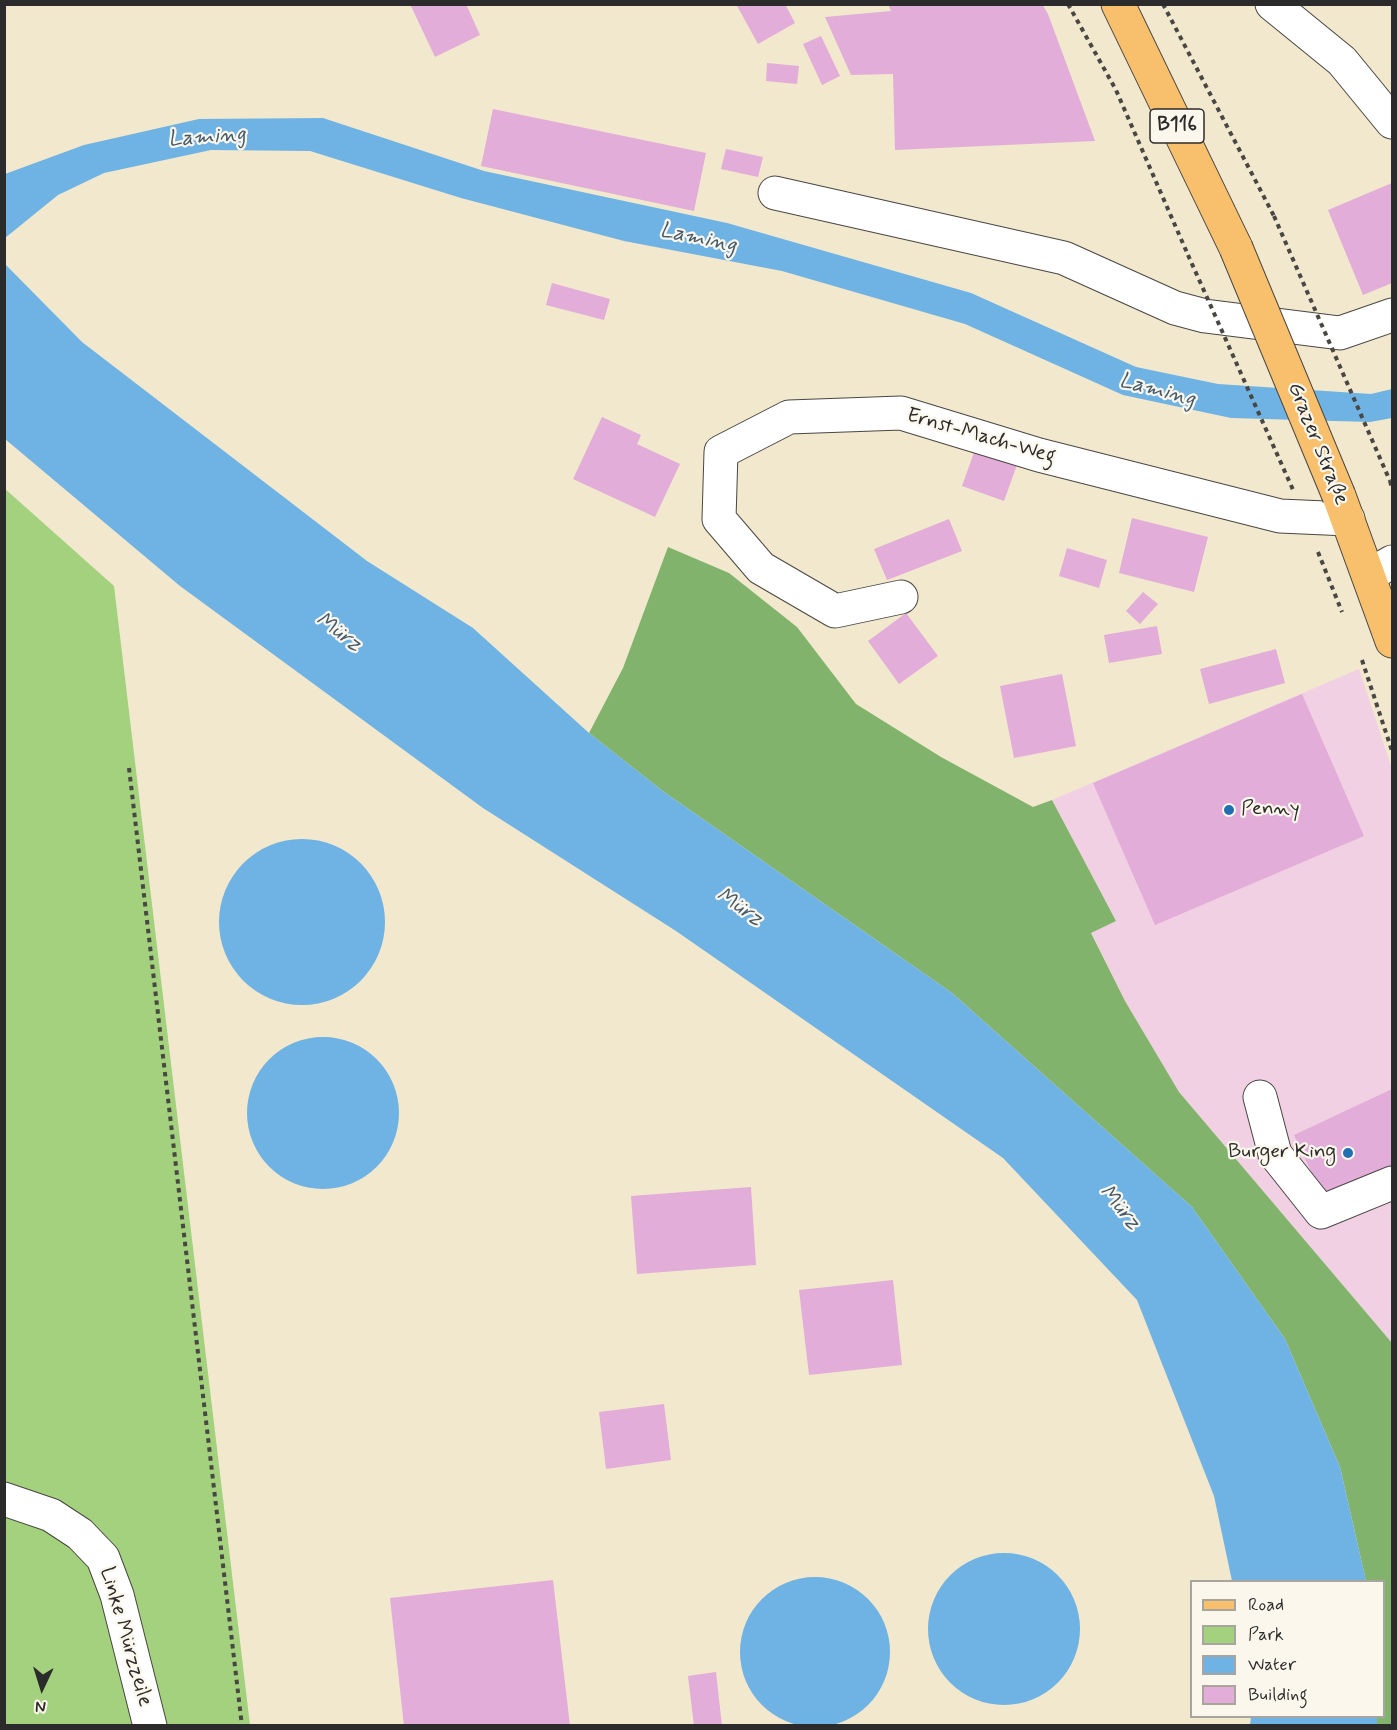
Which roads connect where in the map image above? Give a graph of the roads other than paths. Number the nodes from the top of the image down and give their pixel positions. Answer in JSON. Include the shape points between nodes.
{"nodes":[{"id":1,"x":1119,"y":4,"type":"edge"},
{"id":2,"x":1272,"y":4,"type":"edge"},
{"id":3,"x":1392,"y":122,"type":"edge"},
{"id":4,"x":775,"y":193,"type":"dead end"},
{"id":5,"x":1392,"y":315,"type":"edge"},
{"id":6,"x":1344,"y":508,"type":"junction"},
{"id":7,"x":1381,"y":568,"type":"edge"},
{"id":8,"x":901,"y":597,"type":"dead end"},
{"id":9,"x":1392,"y":641,"type":"edge"},
{"id":10,"x":1260,"y":1097,"type":"dead end"},
{"id":11,"x":1392,"y":1183,"type":"edge"},
{"id":12,"x":4,"y":1499,"type":"edge"},
{"id":13,"x":150,"y":1725,"type":"edge"}],
"edges":[{"from":1,"to":6,"type":"main road","name":"Grazer Straße","number":"B116","bridge":true,"via":[[1236,248]]},
{"from":2,"to":3,"type":"street","via":[[1342,61]]},
{"from":4,"to":5,"type":"street","via":[[1064,258],[1175,308],[1205,316],[1340,333]]},
{"from":6,"to":7,"type":"main road","name":"Grazer Straße","number":"B116"},
{"from":6,"to":8,"type":"street","name":"Ernst-Mach-Weg","via":[[1298,504],[1280,516],[1051,458],[902,413],[789,417],[721,452],[719,519],[761,568],[835,611]]},
{"from":7,"to":9,"type":"main road","name":"Grazer Straße","number":"B116"},
{"from":10,"to":11,"type":"street","via":[[1275,1154],[1321,1212]]},
{"from":12,"to":13,"type":"street","name":"Linke Mürzzeile","via":[[51,1515],[80,1534],[103,1558],[117,1595]]}]}
